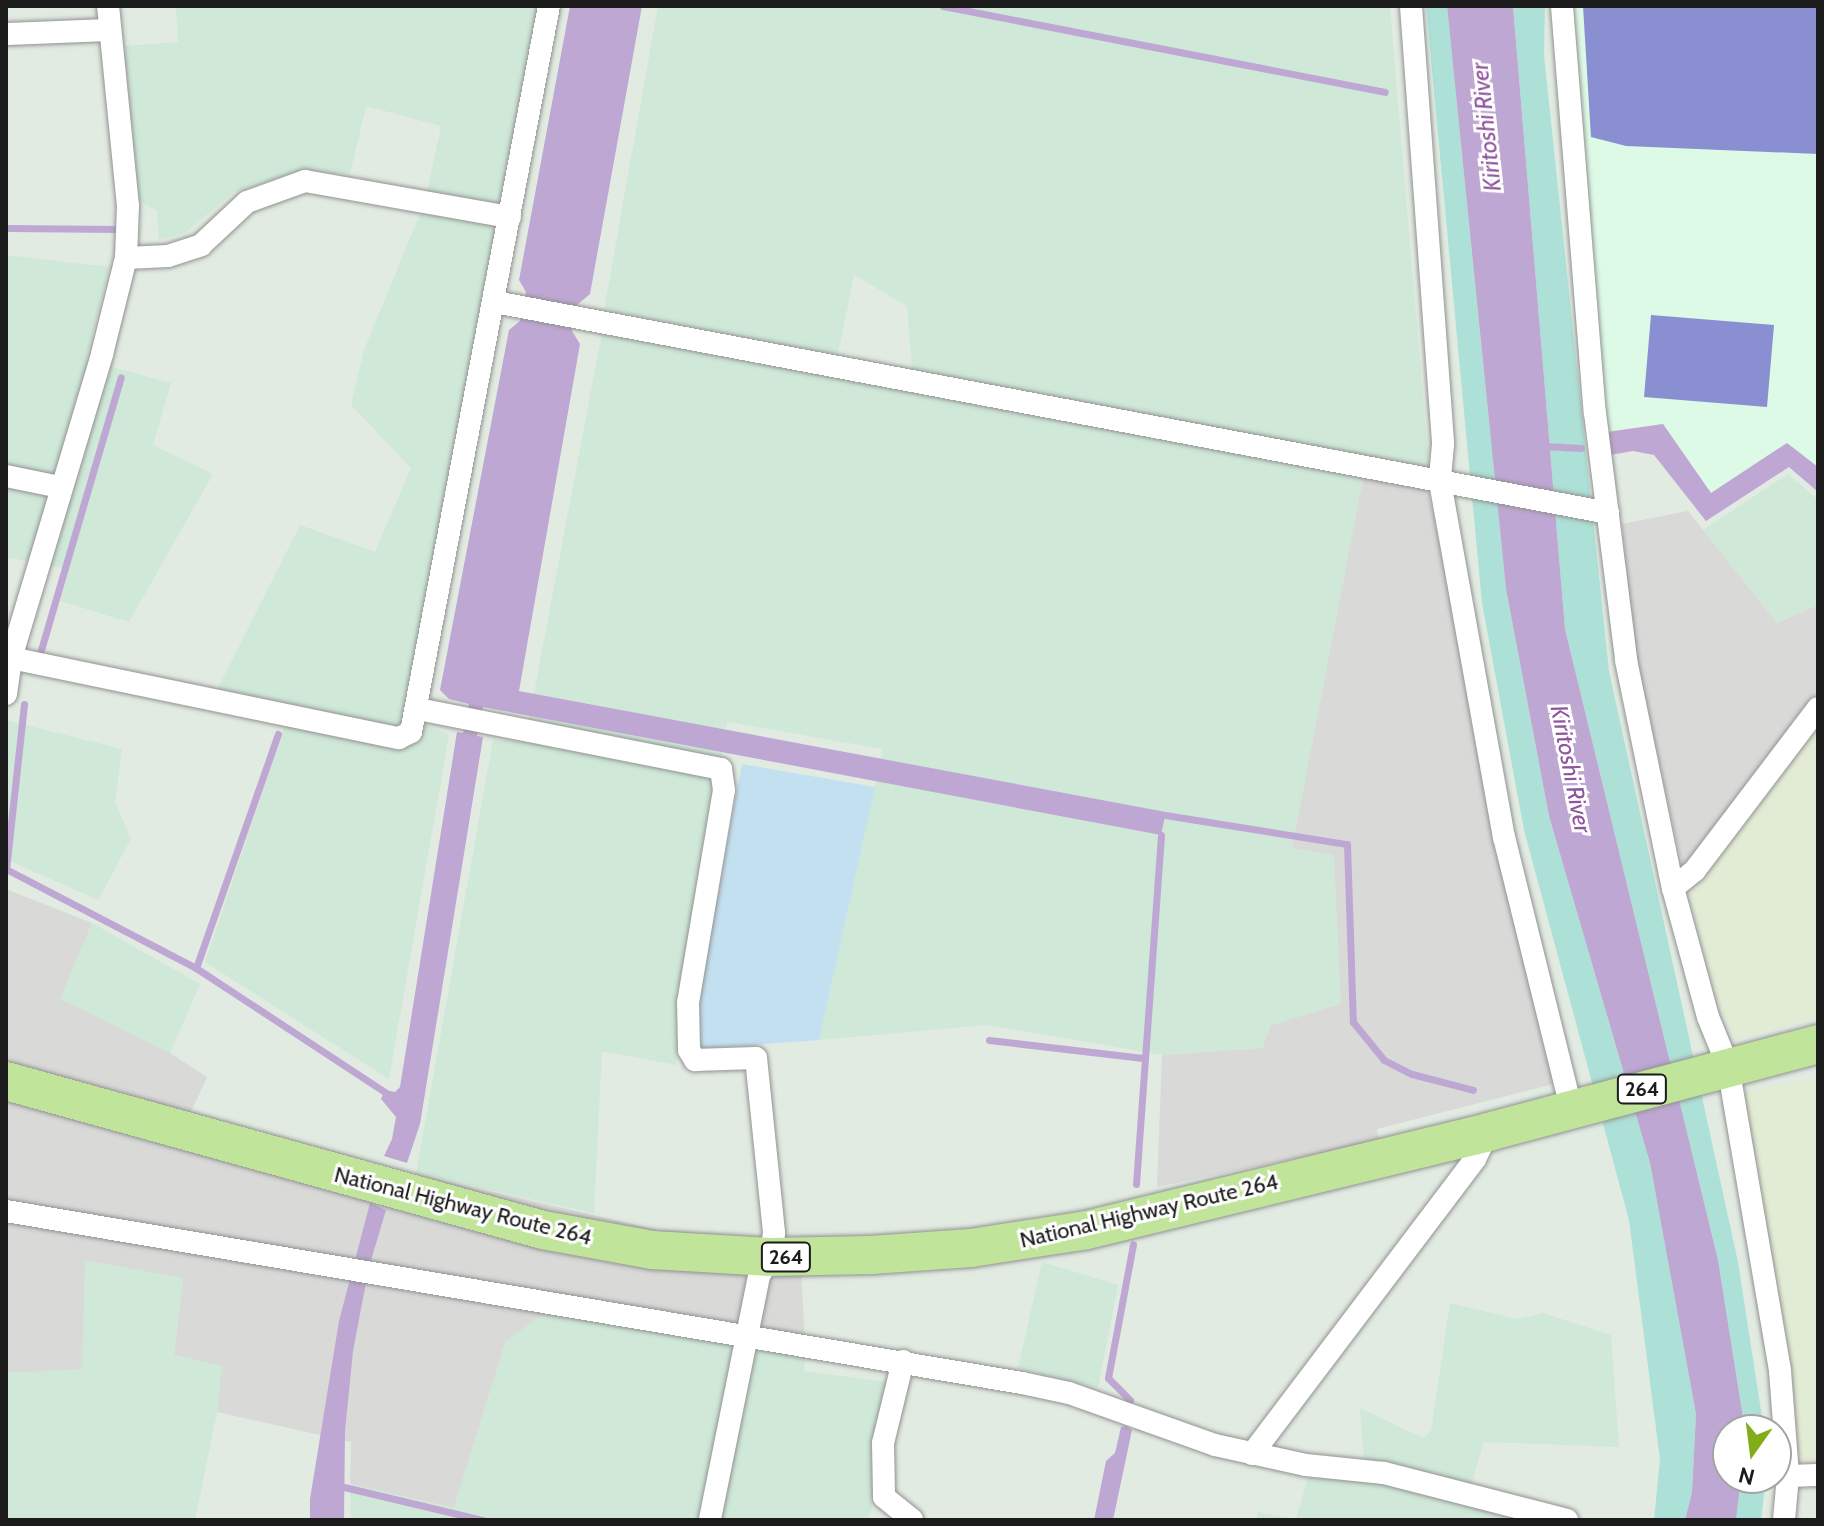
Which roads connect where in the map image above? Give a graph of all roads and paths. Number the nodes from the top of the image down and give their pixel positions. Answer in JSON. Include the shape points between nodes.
{"nodes":[{"id":1,"x":108,"y":6,"type":"edge"},
{"id":2,"x":549,"y":6,"type":"edge"},
{"id":3,"x":1411,"y":6,"type":"edge"},
{"id":4,"x":1562,"y":6,"type":"edge"},
{"id":5,"x":110,"y":30,"type":"junction"},
{"id":6,"x":6,"y":34,"type":"edge"},
{"id":7,"x":510,"y":217,"type":"junction"},
{"id":8,"x":126,"y":258,"type":"junction"},
{"id":9,"x":504,"y":304,"type":"junction"},
{"id":10,"x":6,"y":476,"type":"edge"},
{"id":11,"x":1446,"y":483,"type":"junction"},
{"id":12,"x":60,"y":487,"type":"junction"},
{"id":13,"x":1603,"y":512,"type":"junction"},
{"id":14,"x":11,"y":658,"type":"junction"},
{"id":15,"x":6,"y":694,"type":"edge"},
{"id":16,"x":1818,"y":708,"type":"edge"},
{"id":17,"x":418,"y":709,"type":"junction"},
{"id":18,"x":1673,"y":888,"type":"junction"},
{"id":19,"x":1818,"y":1044,"type":"edge"},
{"id":20,"x":1720,"y":1068,"type":"junction"},
{"id":21,"x":6,"y":1081,"type":"edge"},
{"id":22,"x":1571,"y":1108,"type":"junction"},
{"id":23,"x":1488,"y":1132,"type":"junction"},
{"id":24,"x":6,"y":1211,"type":"edge"},
{"id":25,"x":770,"y":1257,"type":"junction"},
{"id":26,"x":747,"y":1335,"type":"junction"},
{"id":27,"x":903,"y":1361,"type":"junction"},
{"id":28,"x":1783,"y":1414,"type":"edge"},
{"id":29,"x":1252,"y":1454,"type":"junction"},
{"id":30,"x":1818,"y":1475,"type":"edge"},
{"id":31,"x":1792,"y":1476,"type":"edge"},
{"id":32,"x":1786,"y":1494,"type":"edge"},
{"id":33,"x":710,"y":1520,"type":"edge"},
{"id":34,"x":912,"y":1520,"type":"edge"},
{"id":35,"x":1567,"y":1520,"type":"edge"},
{"id":36,"x":1784,"y":1520,"type":"edge"}],
"edges":[{"from":1,"to":5,"type":"street"},
{"from":2,"to":7,"type":"street"},
{"from":3,"to":11,"type":"street"},
{"from":4,"to":13,"type":"street"},
{"from":5,"to":6,"type":"street"},
{"from":5,"to":8,"type":"street","via":[[128,206]]},
{"from":7,"to":8,"type":"street","via":[[305,181],[247,202],[201,245],[168,256]]},
{"from":7,"to":9,"type":"street"},
{"from":8,"to":12,"type":"street"},
{"from":9,"to":11,"type":"street"},
{"from":9,"to":17,"type":"street"},
{"from":10,"to":12,"type":"street"},
{"from":11,"to":13,"type":"street"},
{"from":11,"to":22,"type":"street","via":[[1504,837]]},
{"from":12,"to":14,"type":"street"},
{"from":13,"to":18,"type":"street","via":[[1626,660]]},
{"from":14,"to":15,"type":"street"},
{"from":14,"to":17,"type":"street","via":[[399,738],[411,732]]},
{"from":16,"to":18,"type":"street","via":[[1695,870]]},
{"from":17,"to":25,"type":"street","via":[[721,769],[724,790],[688,1002],[689,1050],[695,1060],[756,1058],[772,1203]]},
{"from":18,"to":20,"type":"street"},
{"from":19,"to":20,"type":"highway","name":"National Highway Route 264","number":"264"},
{"from":20,"to":22,"type":"highway","name":"National Highway Route 264","number":"264"},
{"from":20,"to":28,"type":"street","via":[[1780,1371]]},
{"from":21,"to":25,"type":"highway","name":"National Highway Route 264","number":"264","via":[[543,1230],[652,1250]]},
{"from":22,"to":23,"type":"highway","name":"National Highway Route 264","number":"264"},
{"from":23,"to":25,"type":"highway","name":"National Highway Route 264","number":"264","via":[[1087,1230],[971,1248]]},
{"from":23,"to":29,"type":"street","via":[[1475,1159]]},
{"from":24,"to":26,"type":"street"},
{"from":25,"to":26,"type":"street","via":[[759,1276]]},
{"from":26,"to":27,"type":"street"},
{"from":26,"to":33,"type":"street"},
{"from":27,"to":29,"type":"street","via":[[1069,1393]]},
{"from":27,"to":34,"type":"street","via":[[883,1443],[884,1497]]},
{"from":29,"to":35,"type":"street","via":[[1384,1473]]},
{"from":30,"to":31,"type":"street"},
{"from":32,"to":36,"type":"street"}]}
